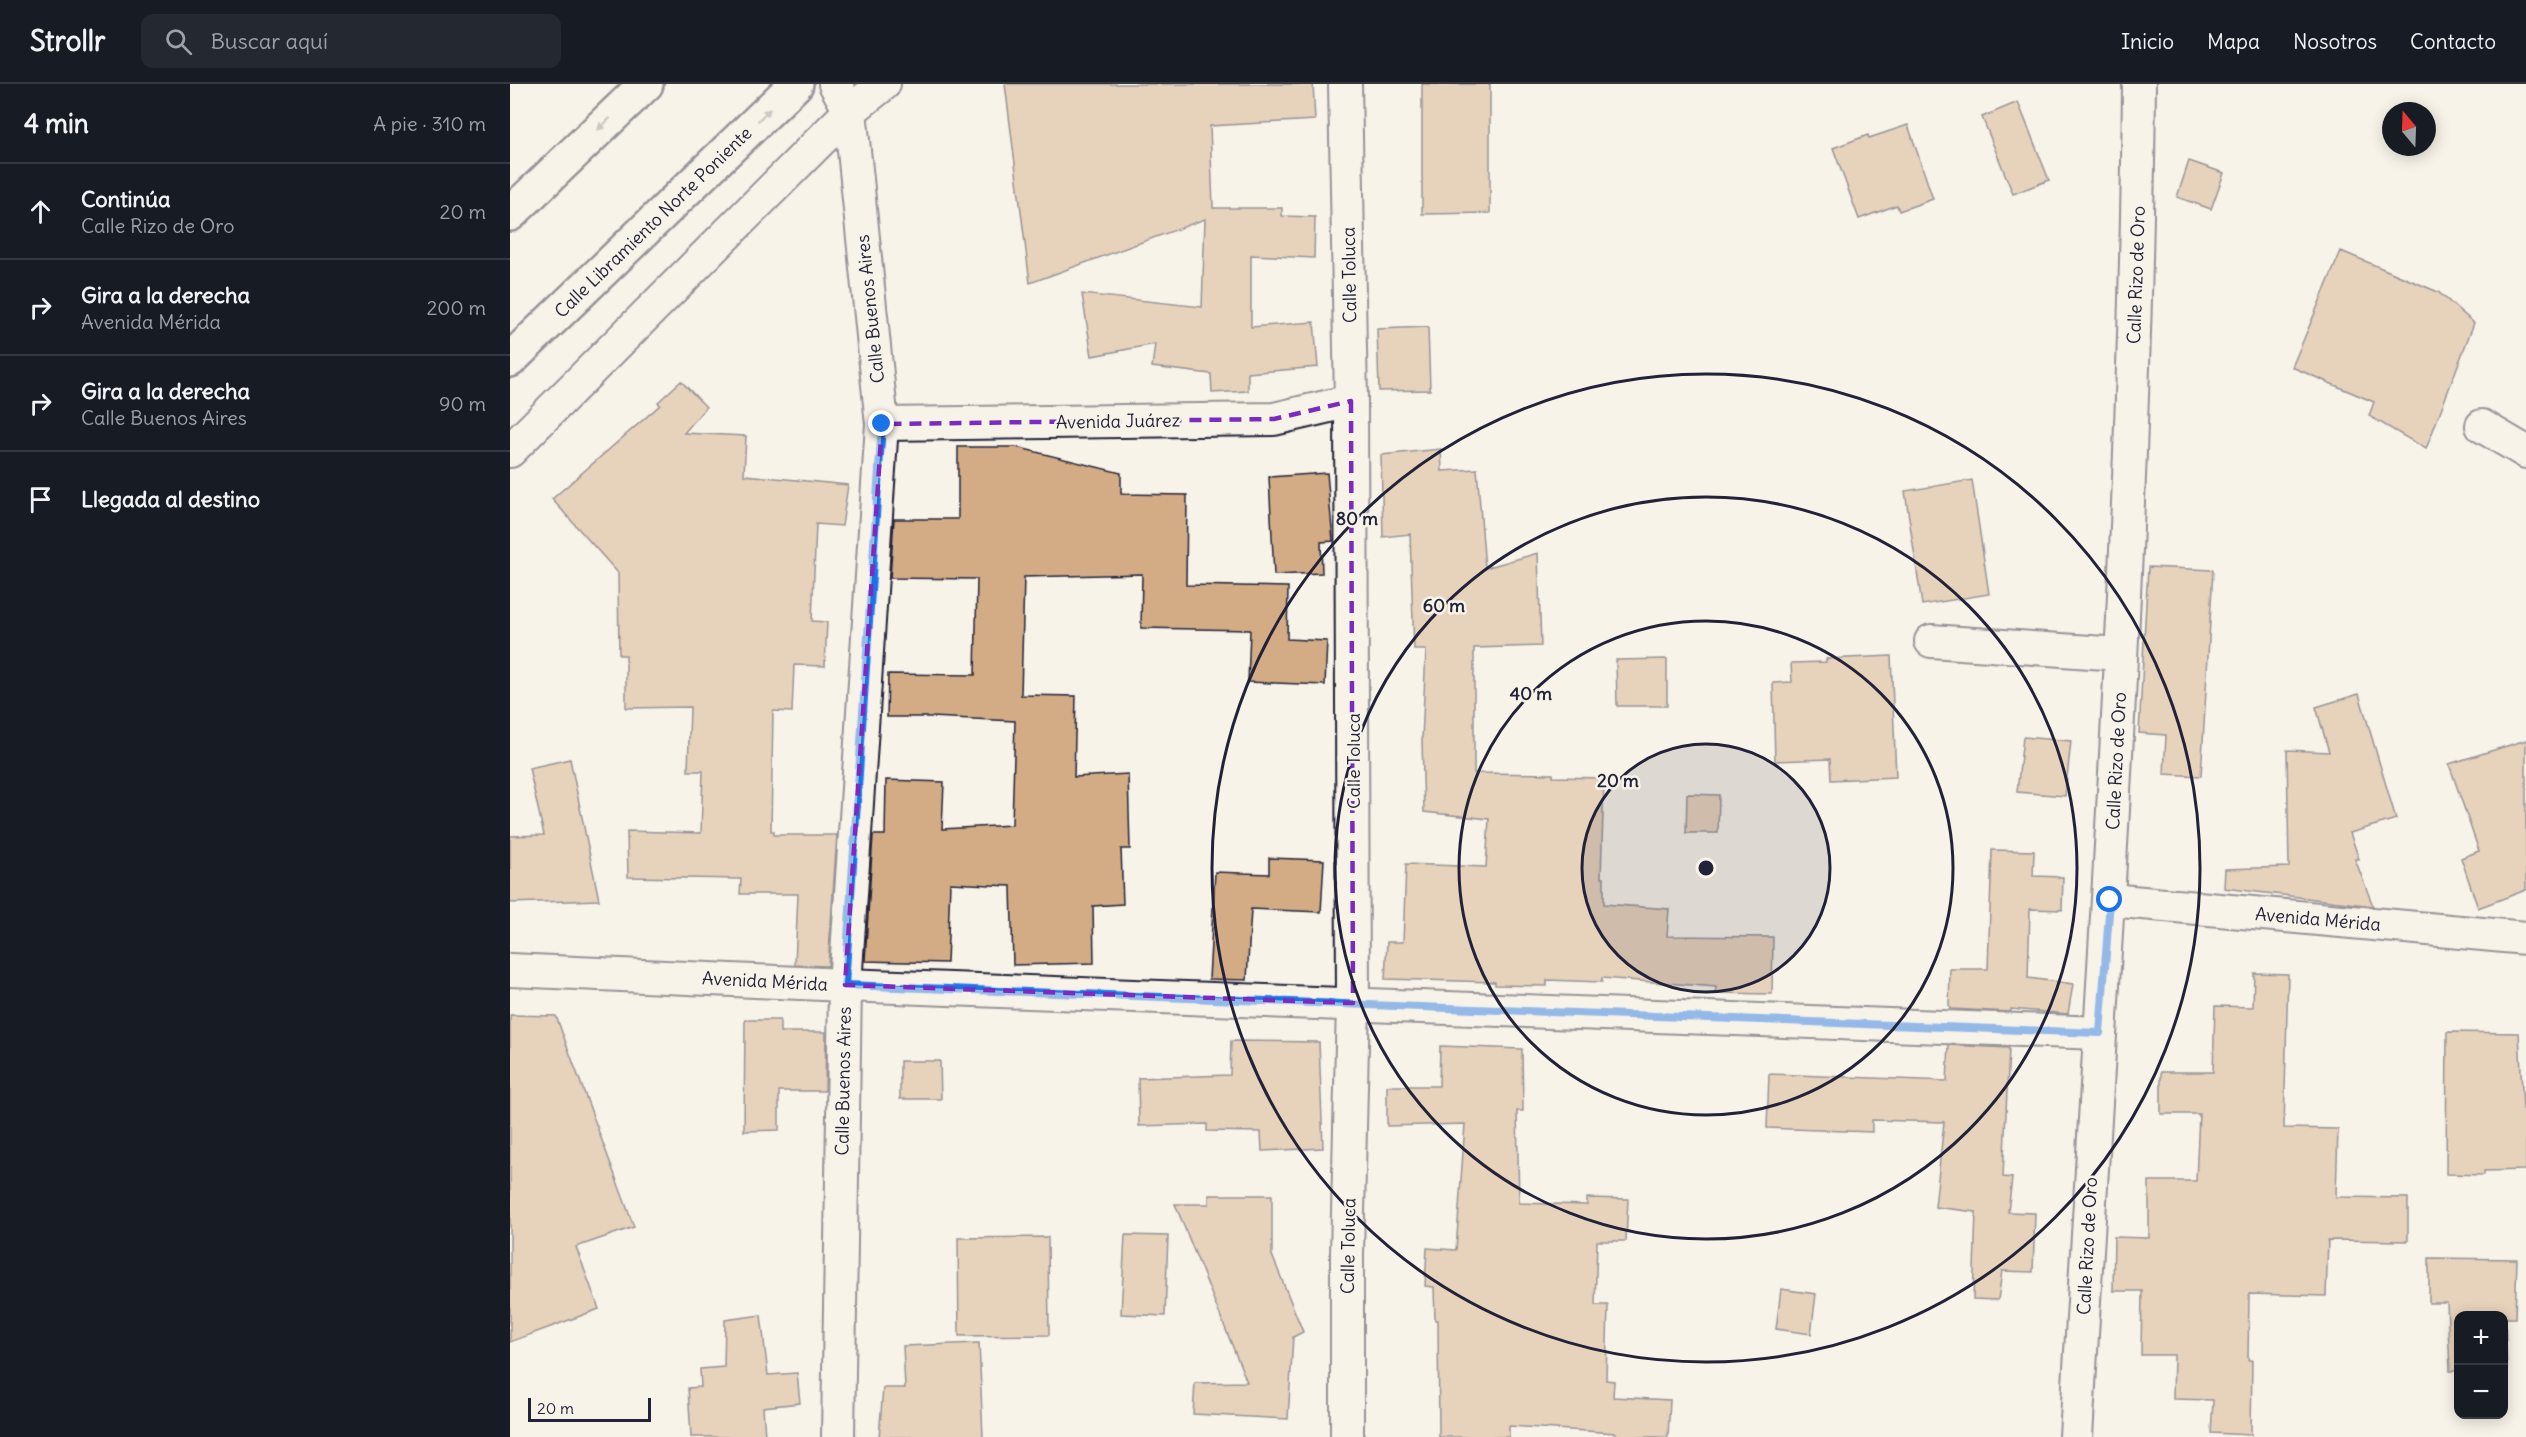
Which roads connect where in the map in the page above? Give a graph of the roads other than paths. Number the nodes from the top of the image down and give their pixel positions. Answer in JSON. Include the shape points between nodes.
{"nodes":[{"id":1,"x":646,"y":84,"type":"edge"},
{"id":2,"x":796,"y":84,"type":"edge"},
{"id":3,"x":835,"y":84,"type":"edge"},
{"id":4,"x":884,"y":84,"type":"edge"},
{"id":5,"x":1345,"y":84,"type":"edge"},
{"id":6,"x":2139,"y":84,"type":"edge"},
{"id":7,"x":850,"y":111,"type":"junction"},
{"id":8,"x":510,"y":214,"type":"edge"},
{"id":9,"x":510,"y":360,"type":"edge"},
{"id":10,"x":1351,"y":401,"type":"junction"},
{"id":11,"x":882,"y":424,"type":"junction"},
{"id":12,"x":2482,"y":426,"type":"dead end"},
{"id":13,"x":510,"y":451,"type":"edge"},
{"id":14,"x":2526,"y":452,"type":"edge"},
{"id":15,"x":1931,"y":641,"type":"dead end"},
{"id":16,"x":2120,"y":654,"type":"junction"},
{"id":17,"x":2110,"y":900,"type":"junction"},
{"id":18,"x":2526,"y":938,"type":"edge"},
{"id":19,"x":510,"y":970,"type":"edge"},
{"id":20,"x":845,"y":985,"type":"junction"},
{"id":21,"x":1353,"y":1004,"type":"junction"},
{"id":22,"x":2100,"y":1033,"type":"junction"},
{"id":23,"x":838,"y":1437,"type":"edge"},
{"id":24,"x":1347,"y":1437,"type":"edge"},
{"id":25,"x":2076,"y":1437,"type":"edge"}],
"edges":[{"from":1,"to":8,"type":"highway","one_way":true},
{"from":9,"to":2,"type":"highway","name":"Calle Libramiento Norte Poniente","one_way":true},
{"from":3,"to":7,"type":"street","name":"Calle Buenos Aires"},
{"from":4,"to":7,"type":"street"},
{"from":5,"to":10,"type":"street","name":"Calle Toluca"},
{"from":6,"to":16,"type":"street","name":"Calle Rizo de Oro","via":[[2138,279]]},
{"from":7,"to":11,"type":"street","name":"Calle Buenos Aires"},
{"from":7,"to":13,"type":"street"},
{"from":10,"to":11,"type":"street","name":"Avenida Juárez","via":[[1274,419]]},
{"from":10,"to":21,"type":"street","name":"Calle Toluca"},
{"from":11,"to":20,"type":"street","name":"Calle Buenos Aires"},
{"from":12,"to":14,"type":"street"},
{"from":15,"to":16,"type":"street"},
{"from":16,"to":17,"type":"street","name":"Calle Rizo de Oro"},
{"from":17,"to":18,"type":"street","name":"Avenida Mérida"},
{"from":17,"to":22,"type":"street","name":"Calle Rizo de Oro"},
{"from":19,"to":20,"type":"street","name":"Avenida Mérida"},
{"from":20,"to":21,"type":"street","name":"Avenida Mérida"},
{"from":20,"to":23,"type":"street","name":"Calle Buenos Aires"},
{"from":21,"to":22,"type":"street","name":"Avenida Mérida"},
{"from":21,"to":24,"type":"street","name":"Calle Toluca"},
{"from":22,"to":25,"type":"street","name":"Calle Rizo de Oro"}]}
